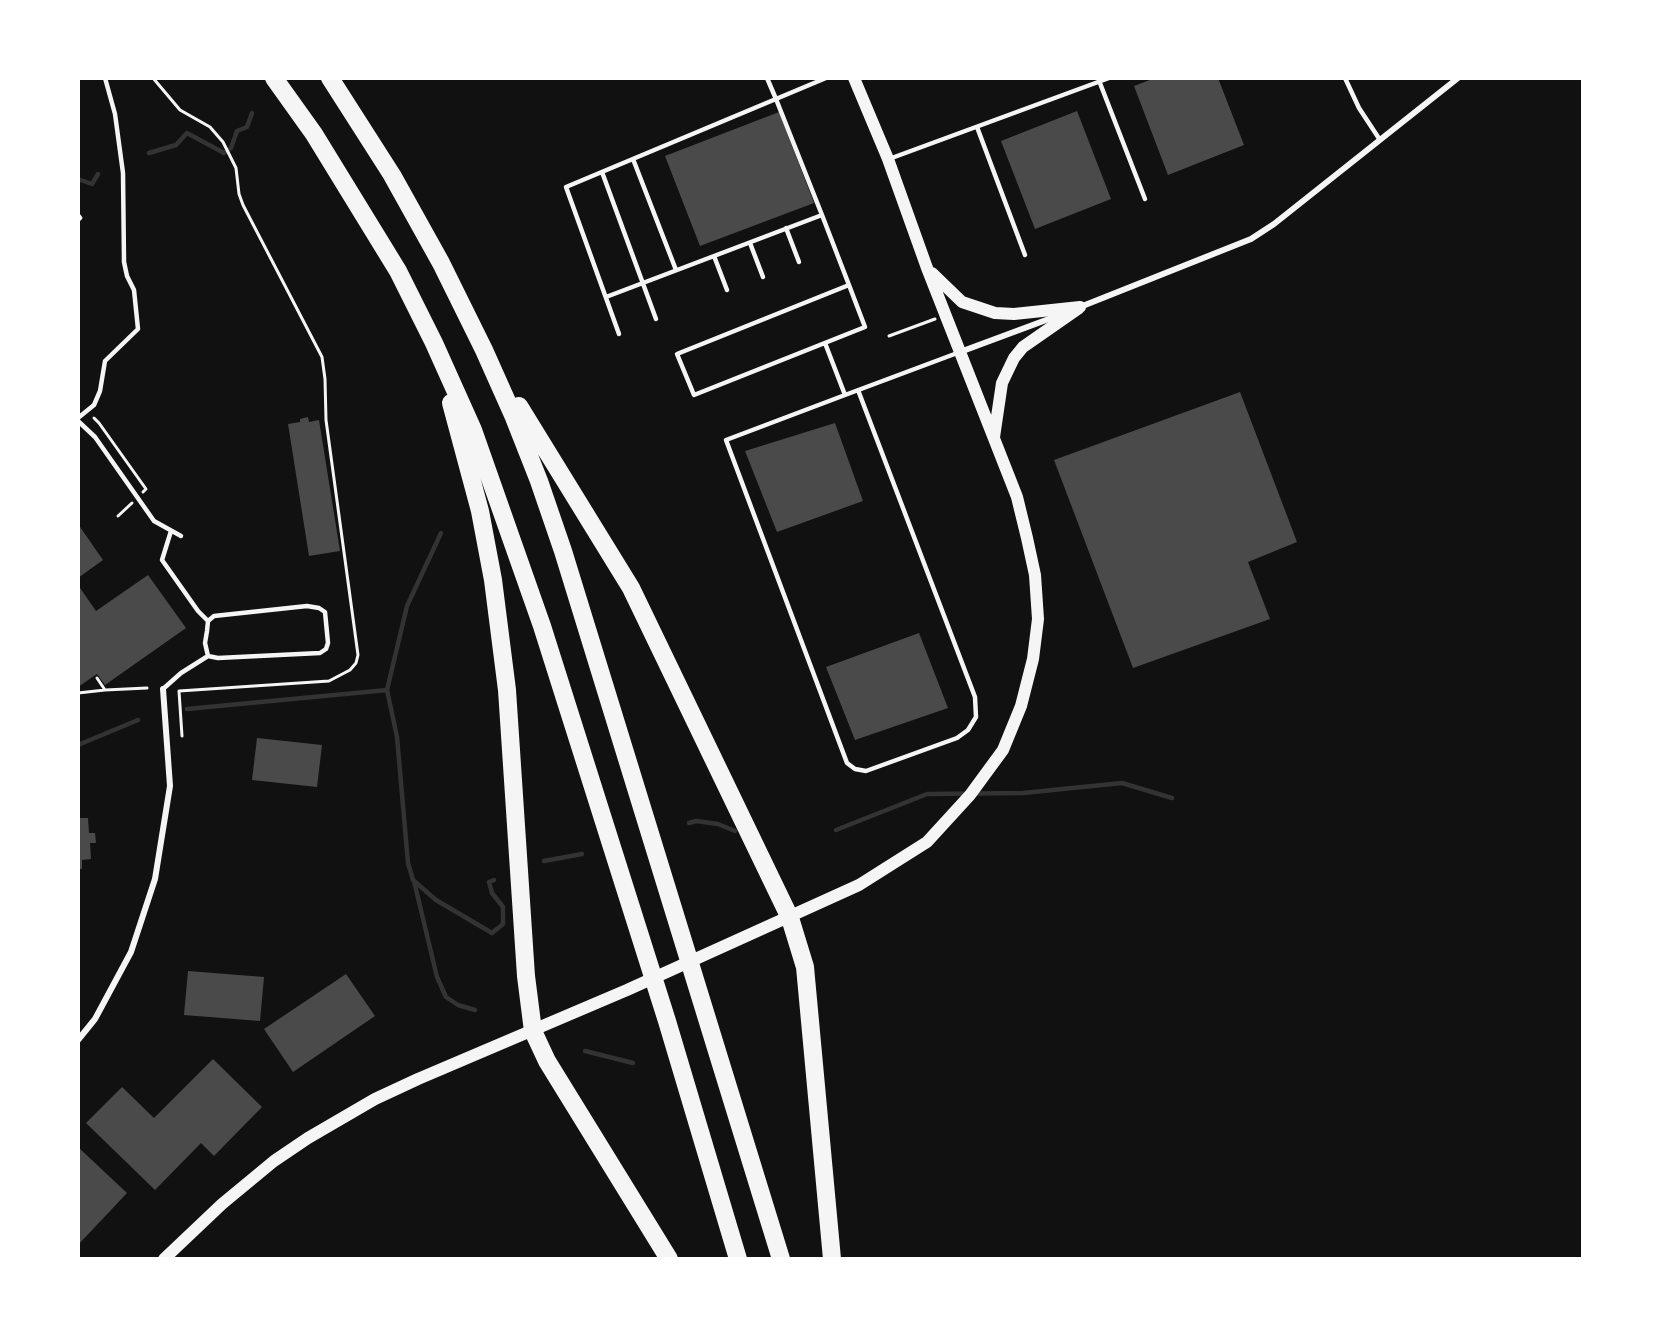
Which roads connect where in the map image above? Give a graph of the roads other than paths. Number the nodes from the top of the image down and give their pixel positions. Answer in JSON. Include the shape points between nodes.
{"nodes":[{"id":1,"x":105,"y":78,"type":"edge"},
{"id":2,"x":274,"y":78,"type":"edge"},
{"id":3,"x":330,"y":78,"type":"edge"},
{"id":4,"x":767,"y":78,"type":"edge"},
{"id":5,"x":826,"y":78,"type":"edge"},
{"id":6,"x":854,"y":78,"type":"edge"},
{"id":7,"x":1109,"y":78,"type":"edge"},
{"id":8,"x":1345,"y":78,"type":"edge"},
{"id":9,"x":1458,"y":78,"type":"edge"},
{"id":10,"x":1099,"y":80,"type":"edge"},
{"id":11,"x":776,"y":99,"type":"junction"},
{"id":12,"x":977,"y":127,"type":"junction"},
{"id":13,"x":1380,"y":140,"type":"junction"},
{"id":14,"x":633,"y":159,"type":"junction"},
{"id":15,"x":888,"y":159,"type":"junction"},
{"id":16,"x":602,"y":172,"type":"junction"},
{"id":17,"x":1145,"y":199,"type":"dead end"},
{"id":18,"x":822,"y":215,"type":"junction"},
{"id":19,"x":786,"y":228,"type":"junction"},
{"id":20,"x":750,"y":243,"type":"junction"},
{"id":21,"x":1025,"y":255,"type":"dead end"},
{"id":22,"x":714,"y":256,"type":"junction"},
{"id":23,"x":799,"y":262,"type":"dead end"},
{"id":24,"x":927,"y":268,"type":"junction"},
{"id":25,"x":676,"y":270,"type":"junction"},
{"id":26,"x":763,"y":277,"type":"dead end"},
{"id":27,"x":643,"y":283,"type":"junction"},
{"id":28,"x":849,"y":285,"type":"junction"},
{"id":29,"x":727,"y":290,"type":"dead end"},
{"id":30,"x":606,"y":297,"type":"junction"},
{"id":31,"x":1080,"y":307,"type":"junction"},
{"id":32,"x":656,"y":319,"type":"dead end"},
{"id":33,"x":619,"y":334,"type":"dead end"},
{"id":34,"x":825,"y":343,"type":"junction"},
{"id":35,"x":434,"y":344,"type":"junction"},
{"id":36,"x":484,"y":350,"type":"junction"},
{"id":37,"x":960,"y":352,"type":"junction"},
{"id":38,"x":858,"y":390,"type":"junction"},
{"id":39,"x":845,"y":395,"type":"junction"},
{"id":40,"x":78,"y":420,"type":"edge"},
{"id":41,"x":994,"y":438,"type":"junction"},
{"id":42,"x":171,"y":531,"type":"junction"},
{"id":43,"x":181,"y":536,"type":"dead end"},
{"id":44,"x":208,"y":621,"type":"junction"},
{"id":45,"x":208,"y":656,"type":"junction"},
{"id":46,"x":163,"y":689,"type":"joint"},
{"id":47,"x":790,"y":918,"type":"junction"},
{"id":48,"x":533,"y":1031,"type":"junction"},
{"id":49,"x":78,"y":1040,"type":"edge"},
{"id":50,"x":164,"y":1259,"type":"edge"},
{"id":51,"x":669,"y":1259,"type":"edge"},
{"id":52,"x":738,"y":1259,"type":"edge"},
{"id":53,"x":781,"y":1259,"type":"edge"},
{"id":54,"x":832,"y":1259,"type":"edge"}],
"edges":[{"from":1,"to":40,"type":"lane","via":[[115,114],[123,173],[124,262],[134,290],[138,328],[105,362],[94,405]]},
{"from":2,"to":35,"type":"highway","via":[[314,134],[398,271]]},
{"from":3,"to":36,"type":"highway","via":[[392,175]]},
{"from":4,"to":11,"type":"lane"},
{"from":5,"to":11,"type":"lane"},
{"from":6,"to":15,"type":"main road"},
{"from":7,"to":10,"type":"lane"},
{"from":8,"to":13,"type":"lane"},
{"from":9,"to":13,"type":"street"},
{"from":10,"to":12,"type":"lane"},
{"from":10,"to":17,"type":"lane"},
{"from":11,"to":14,"type":"lane"},
{"from":11,"to":18,"type":"lane"},
{"from":12,"to":15,"type":"lane"},
{"from":12,"to":21,"type":"lane"},
{"from":13,"to":31,"type":"street","via":[[1251,239]]},
{"from":14,"to":16,"type":"lane"},
{"from":14,"to":25,"type":"lane"},
{"from":15,"to":24,"type":"main road"},
{"from":16,"to":27,"type":"lane"},
{"from":16,"to":30,"type":"lane","via":[[566,187]]},
{"from":18,"to":19,"type":"lane"},
{"from":18,"to":28,"type":"lane"},
{"from":19,"to":20,"type":"lane"},
{"from":19,"to":23,"type":"lane"},
{"from":20,"to":22,"type":"lane"},
{"from":20,"to":26,"type":"lane"},
{"from":22,"to":25,"type":"lane"},
{"from":22,"to":29,"type":"lane"},
{"from":24,"to":31,"type":"main road","via":[[962,302],[979,309],[1014,314]]},
{"from":24,"to":37,"type":"main road"},
{"from":25,"to":27,"type":"lane"},
{"from":27,"to":30,"type":"lane"},
{"from":27,"to":32,"type":"lane"},
{"from":28,"to":34,"type":"lane","via":[[865,327]]},
{"from":28,"to":34,"type":"lane","via":[[677,354],[694,395]]},
{"from":30,"to":33,"type":"lane"},
{"from":31,"to":37,"type":"street"},
{"from":31,"to":41,"type":"main road","via":[[1023,347],[1014,358],[1002,383]]},
{"from":34,"to":39,"type":"lane"},
{"from":35,"to":48,"type":"highway","via":[[480,511],[493,579],[507,690]]},
{"from":35,"to":52,"type":"highway","via":[[473,430],[542,626]]},
{"from":36,"to":47,"type":"highway","via":[[631,588]]},
{"from":36,"to":53,"type":"highway","via":[[535,470],[563,551]]},
{"from":37,"to":38,"type":"lane"},
{"from":37,"to":41,"type":"main road"},
{"from":38,"to":39,"type":"lane"},
{"from":38,"to":39,"type":"lane","via":[[975,697],[976,717],[957,738],[866,771],[848,763],[726,440]]},
{"from":40,"to":42,"type":"lane","via":[[154,521]]},
{"from":41,"to":47,"type":"main road","via":[[1025,528],[1035,575],[1038,619],[1034,659],[1003,750],[970,795],[927,842],[859,885]]},
{"from":42,"to":43,"type":"lane"},
{"from":42,"to":44,"type":"lane","via":[[162,560]]},
{"from":44,"to":45,"type":"lane"},
{"from":44,"to":45,"type":"lane","via":[[214,616],[319,608],[325,612],[328,643],[321,653],[313,655]]},
{"from":45,"to":46,"type":"lane"},
{"from":46,"to":49,"type":"street","via":[[170,786],[155,879],[131,952],[95,1019]]},
{"from":47,"to":48,"type":"main road"},
{"from":47,"to":54,"type":"highway","via":[[805,967]]},
{"from":48,"to":50,"type":"main road","via":[[375,1099],[316,1133],[274,1161]]},
{"from":48,"to":51,"type":"highway","via":[[547,1061]]}]}
